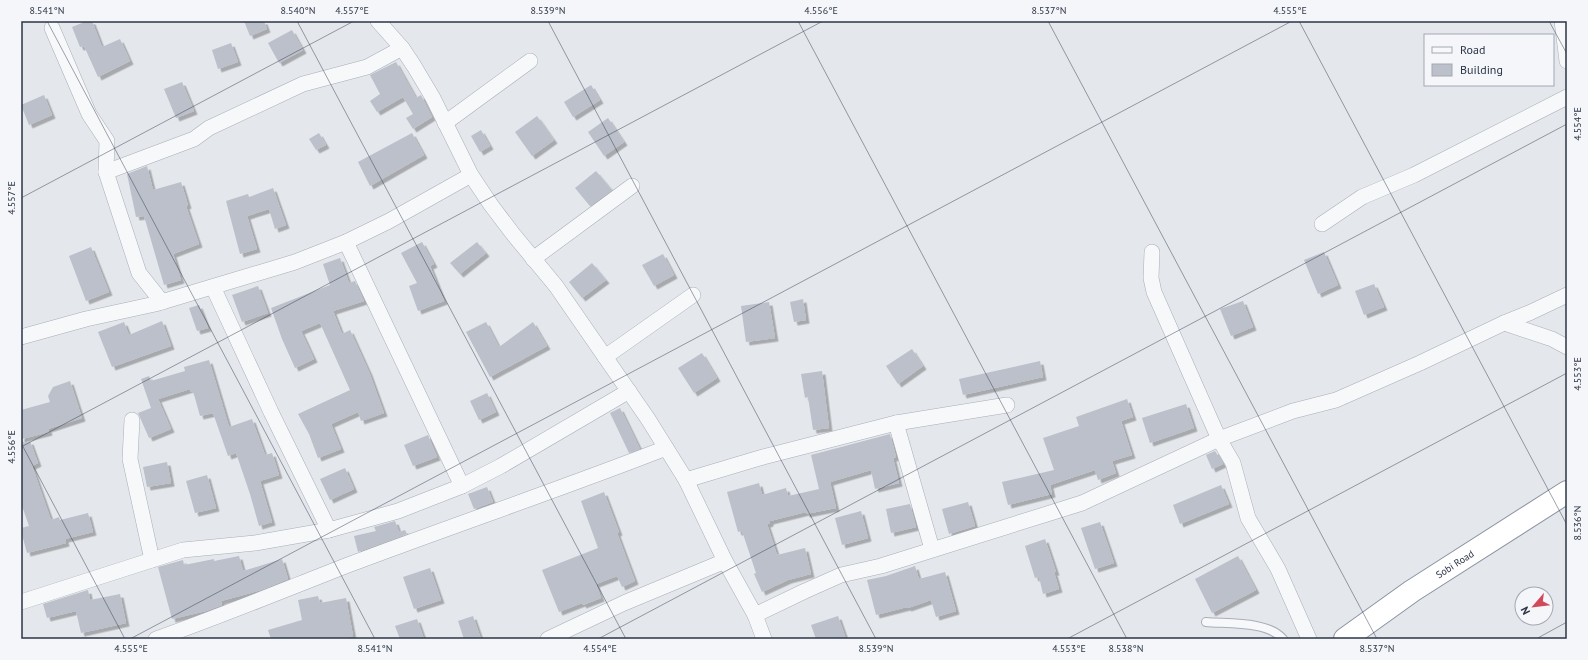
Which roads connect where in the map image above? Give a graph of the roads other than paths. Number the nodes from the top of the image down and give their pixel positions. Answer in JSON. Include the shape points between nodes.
{"nodes":[{"id":1,"x":378,"y":21,"type":"edge"},
{"id":2,"x":1562,"y":21,"type":"edge"},
{"id":3,"x":52,"y":28,"type":"dead end"},
{"id":4,"x":402,"y":48,"type":"junction"},
{"id":5,"x":530,"y":61,"type":"dead end"},
{"id":6,"x":1567,"y":61,"type":"edge"},
{"id":7,"x":1567,"y":97,"type":"edge"},
{"id":8,"x":445,"y":123,"type":"junction"},
{"id":9,"x":106,"y":172,"type":"junction"},
{"id":10,"x":471,"y":175,"type":"junction"},
{"id":11,"x":632,"y":186,"type":"dead end"},
{"id":12,"x":1322,"y":224,"type":"dead end"},
{"id":13,"x":346,"y":242,"type":"junction"},
{"id":14,"x":1152,"y":252,"type":"dead end"},
{"id":15,"x":534,"y":259,"type":"junction"},
{"id":16,"x":213,"y":287,"type":"junction"},
{"id":17,"x":693,"y":295,"type":"dead end"},
{"id":18,"x":1567,"y":295,"type":"edge"},
{"id":19,"x":162,"y":302,"type":"junction"},
{"id":20,"x":1504,"y":323,"type":"junction"},
{"id":21,"x":21,"y":337,"type":"edge"},
{"id":22,"x":1567,"y":347,"type":"edge"},
{"id":23,"x":605,"y":357,"type":"junction"},
{"id":24,"x":629,"y":391,"type":"junction"},
{"id":25,"x":1007,"y":405,"type":"dead end"},
{"id":26,"x":132,"y":420,"type":"dead end"},
{"id":27,"x":896,"y":423,"type":"junction"},
{"id":28,"x":1219,"y":439,"type":"junction"},
{"id":29,"x":666,"y":448,"type":"junction"},
{"id":30,"x":686,"y":480,"type":"junction"},
{"id":31,"x":462,"y":486,"type":"junction"},
{"id":32,"x":1567,"y":492,"type":"edge"},
{"id":33,"x":329,"y":530,"type":"junction"},
{"id":34,"x":932,"y":549,"type":"junction"},
{"id":35,"x":152,"y":560,"type":"junction"},
{"id":36,"x":725,"y":561,"type":"junction"},
{"id":37,"x":21,"y":601,"type":"edge"},
{"id":38,"x":756,"y":615,"type":"junction"},
{"id":39,"x":1206,"y":622,"type":"dead end"},
{"id":40,"x":156,"y":639,"type":"edge"},
{"id":41,"x":548,"y":639,"type":"edge"},
{"id":42,"x":764,"y":639,"type":"edge"},
{"id":43,"x":1283,"y":639,"type":"edge"},
{"id":44,"x":1309,"y":639,"type":"edge"},
{"id":45,"x":1346,"y":639,"type":"edge"}],
"edges":[{"from":1,"to":4,"type":"street"},
{"from":2,"to":6,"type":"street"},
{"from":3,"to":9,"type":"street","via":[[89,114],[107,141]]},
{"from":4,"to":8,"type":"street"},
{"from":4,"to":9,"type":"street","via":[[367,67],[303,84],[209,128],[194,139]]},
{"from":5,"to":8,"type":"street"},
{"from":7,"to":12,"type":"street","via":[[1414,175],[1362,197]]},
{"from":8,"to":10,"type":"street"},
{"from":9,"to":19,"type":"street","via":[[139,274]]},
{"from":10,"to":13,"type":"street"},
{"from":10,"to":15,"type":"street","via":[[508,228]]},
{"from":11,"to":15,"type":"street"},
{"from":13,"to":16,"type":"street","via":[[295,262]]},
{"from":13,"to":31,"type":"street"},
{"from":14,"to":28,"type":"street","via":[[1151,278],[1154,292]]},
{"from":15,"to":23,"type":"street"},
{"from":16,"to":19,"type":"street"},
{"from":16,"to":33,"type":"street"},
{"from":17,"to":23,"type":"street"},
{"from":18,"to":20,"type":"street"},
{"from":19,"to":21,"type":"street"},
{"from":20,"to":22,"type":"street","via":[[1552,339]]},
{"from":20,"to":28,"type":"street","via":[[1336,400],[1293,411]]},
{"from":23,"to":24,"type":"street"},
{"from":24,"to":29,"type":"street"},
{"from":24,"to":31,"type":"street"},
{"from":25,"to":27,"type":"street"},
{"from":26,"to":35,"type":"street","via":[[130,459]]},
{"from":27,"to":30,"type":"street"},
{"from":27,"to":34,"type":"street"},
{"from":28,"to":34,"type":"street","via":[[1082,503]]},
{"from":28,"to":44,"type":"street","via":[[1233,463],[1248,518],[1278,569]]},
{"from":29,"to":30,"type":"street"},
{"from":29,"to":40,"type":"street"},
{"from":30,"to":36,"type":"street"},
{"from":31,"to":33,"type":"street","via":[[398,510]]},
{"from":32,"to":45,"type":"highway","name":"Sobi Road","via":[[1412,591]]},
{"from":33,"to":35,"type":"street","via":[[255,543],[183,550]]},
{"from":34,"to":38,"type":"street","via":[[881,566],[841,575]]},
{"from":35,"to":37,"type":"street"},
{"from":36,"to":38,"type":"street"},
{"from":36,"to":41,"type":"street","via":[[624,603]]},
{"from":38,"to":42,"type":"street"},
{"from":39,"to":43,"type":"lane","via":[[1262,627],[1279,634]]}]}
